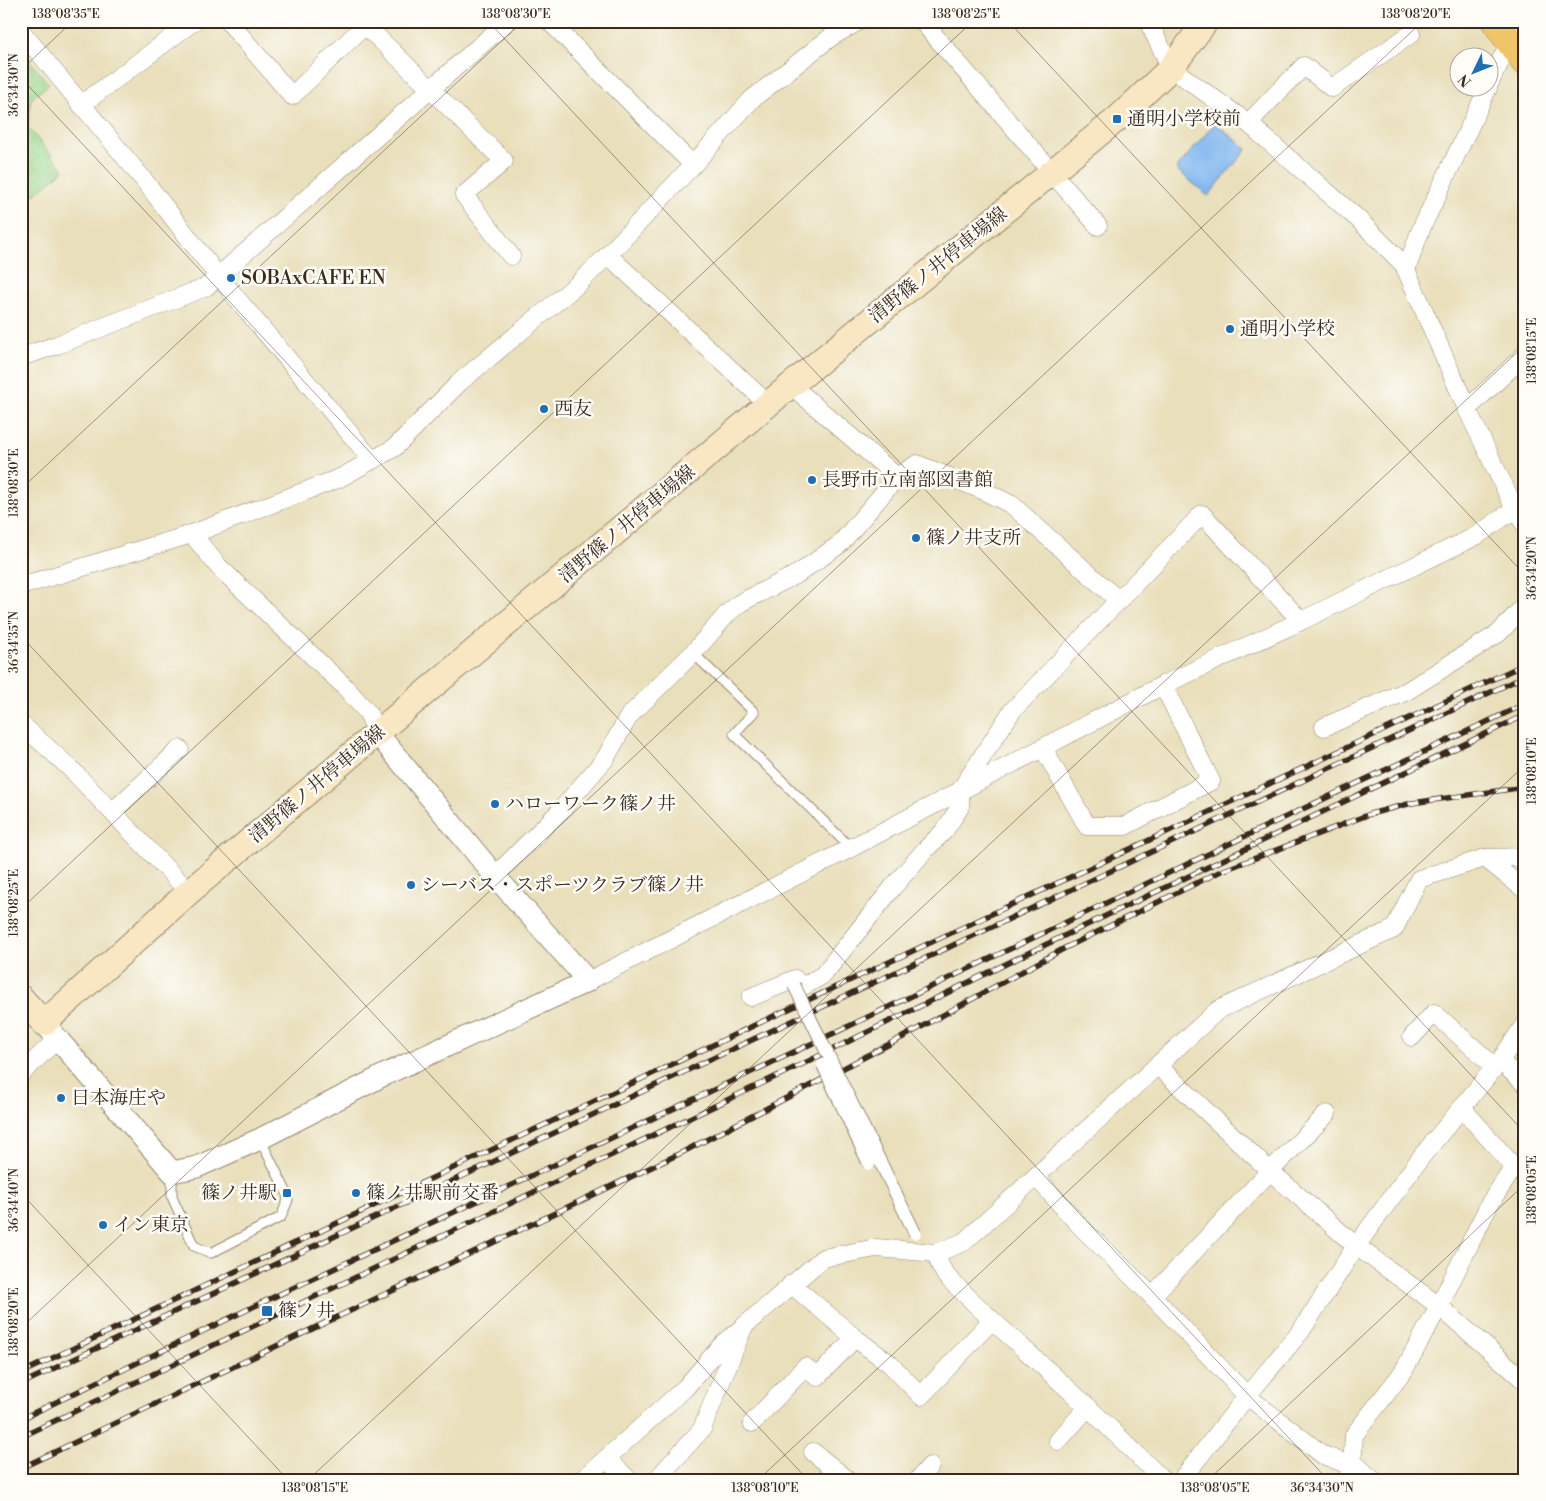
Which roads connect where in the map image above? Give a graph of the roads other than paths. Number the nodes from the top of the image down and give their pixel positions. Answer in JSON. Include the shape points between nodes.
{"nodes":[{"id":1,"x":194,"y":21,"type":"edge"},
{"id":2,"x":228,"y":21,"type":"edge"},
{"id":3,"x":508,"y":21,"type":"edge"},
{"id":4,"x":549,"y":21,"type":"edge"},
{"id":5,"x":859,"y":21,"type":"edge"},
{"id":6,"x":922,"y":21,"type":"edge"},
{"id":7,"x":1148,"y":21,"type":"edge"},
{"id":8,"x":1206,"y":21,"type":"edge"},
{"id":9,"x":363,"y":23,"type":"edge"},
{"id":10,"x":21,"y":31,"type":"edge"},
{"id":11,"x":1411,"y":34,"type":"dead end"},
{"id":12,"x":1513,"y":37,"type":"edge"},
{"id":13,"x":1498,"y":67,"type":"edge"},
{"id":14,"x":1171,"y":68,"type":"junction"},
{"id":15,"x":429,"y":90,"type":"junction"},
{"id":16,"x":1483,"y":98,"type":"edge"},
{"id":17,"x":81,"y":105,"type":"junction"},
{"id":18,"x":1248,"y":123,"type":"junction"},
{"id":19,"x":693,"y":165,"type":"junction"},
{"id":20,"x":1050,"y":173,"type":"junction"},
{"id":21,"x":1098,"y":226,"type":"dead end"},
{"id":22,"x":511,"y":256,"type":"dead end"},
{"id":23,"x":608,"y":256,"type":"junction"},
{"id":24,"x":1406,"y":270,"type":"junction"},
{"id":25,"x":218,"y":276,"type":"junction"},
{"id":26,"x":1525,"y":355,"type":"edge"},
{"id":27,"x":21,"y":357,"type":"edge"},
{"id":28,"x":792,"y":385,"type":"junction"},
{"id":29,"x":769,"y":405,"type":"junction"},
{"id":30,"x":1467,"y":409,"type":"junction"},
{"id":31,"x":372,"y":460,"type":"junction"},
{"id":32,"x":898,"y":477,"type":"junction"},
{"id":33,"x":1521,"y":511,"type":"edge"},
{"id":34,"x":192,"y":534,"type":"junction"},
{"id":35,"x":21,"y":586,"type":"edge"},
{"id":36,"x":1118,"y":600,"type":"junction"},
{"id":37,"x":1525,"y":605,"type":"edge"},
{"id":38,"x":1301,"y":621,"type":"junction"},
{"id":39,"x":693,"y":653,"type":"junction"},
{"id":40,"x":1163,"y":685,"type":"junction"},
{"id":41,"x":21,"y":724,"type":"edge"},
{"id":42,"x":1324,"y":727,"type":"dead end"},
{"id":43,"x":377,"y":734,"type":"junction"},
{"id":44,"x":1043,"y":748,"type":"junction"},
{"id":45,"x":180,"y":749,"type":"dead end"},
{"id":46,"x":960,"y":791,"type":"junction"},
{"id":47,"x":112,"y":812,"type":"junction"},
{"id":48,"x":851,"y":848,"type":"junction"},
{"id":49,"x":1525,"y":857,"type":"edge"},
{"id":50,"x":1485,"y":858,"type":"junction"},
{"id":51,"x":496,"y":876,"type":"junction"},
{"id":52,"x":1525,"y":890,"type":"edge"},
{"id":53,"x":189,"y":892,"type":"junction"},
{"id":54,"x":588,"y":981,"type":"junction"},
{"id":55,"x":794,"y":985,"type":"dead end"},
{"id":56,"x":751,"y":997,"type":"dead end"},
{"id":57,"x":21,"y":998,"type":"edge"},
{"id":58,"x":1525,"y":1024,"type":"edge"},
{"id":59,"x":50,"y":1031,"type":"junction"},
{"id":60,"x":1412,"y":1037,"type":"dead end"},
{"id":61,"x":1497,"y":1064,"type":"junction"},
{"id":62,"x":823,"y":1065,"type":"dead end"},
{"id":63,"x":1157,"y":1065,"type":"junction"},
{"id":64,"x":21,"y":1074,"type":"edge"},
{"id":65,"x":1525,"y":1084,"type":"edge"},
{"id":66,"x":1462,"y":1108,"type":"junction"},
{"id":67,"x":1327,"y":1114,"type":"dead end"},
{"id":68,"x":260,"y":1139,"type":"junction"},
{"id":69,"x":1520,"y":1163,"type":"edge"},
{"id":70,"x":870,"y":1164,"type":"dead end"},
{"id":71,"x":172,"y":1172,"type":"junction"},
{"id":72,"x":1270,"y":1172,"type":"junction"},
{"id":73,"x":1036,"y":1178,"type":"junction"},
{"id":74,"x":915,"y":1233,"type":"dead end"},
{"id":75,"x":1356,"y":1246,"type":"junction"},
{"id":76,"x":936,"y":1253,"type":"junction"},
{"id":77,"x":791,"y":1284,"type":"junction"},
{"id":78,"x":1152,"y":1296,"type":"junction"},
{"id":79,"x":1439,"y":1306,"type":"junction"},
{"id":80,"x":992,"y":1320,"type":"junction"},
{"id":81,"x":744,"y":1327,"type":"junction"},
{"id":82,"x":855,"y":1338,"type":"junction"},
{"id":83,"x":1522,"y":1373,"type":"edge"},
{"id":84,"x":1247,"y":1396,"type":"junction"},
{"id":85,"x":1088,"y":1407,"type":"junction"},
{"id":86,"x":752,"y":1423,"type":"dead end"},
{"id":87,"x":1058,"y":1441,"type":"dead end"},
{"id":88,"x":813,"y":1452,"type":"dead end"},
{"id":89,"x":607,"y":1458,"type":"junction"},
{"id":90,"x":930,"y":1466,"type":"dead end"},
{"id":91,"x":1350,"y":1473,"type":"edge"},
{"id":92,"x":582,"y":1480,"type":"edge"},
{"id":93,"x":629,"y":1480,"type":"edge"},
{"id":94,"x":656,"y":1480,"type":"edge"},
{"id":95,"x":848,"y":1480,"type":"edge"},
{"id":96,"x":918,"y":1480,"type":"edge"},
{"id":97,"x":1163,"y":1480,"type":"edge"},
{"id":98,"x":1181,"y":1480,"type":"edge"},
{"id":99,"x":1373,"y":1480,"type":"edge"}],
"edges":[{"from":1,"to":17,"type":"street"},
{"from":2,"to":9,"type":"street","via":[[292,96]]},
{"from":3,"to":15,"type":"street"},
{"from":4,"to":19,"type":"street"},
{"from":5,"to":19,"type":"street","via":[[831,37],[752,99]]},
{"from":6,"to":20,"type":"street"},
{"from":7,"to":14,"type":"street"},
{"from":8,"to":14,"type":"main road","name":"清野篠ノ井停車場線"},
{"from":9,"to":15,"type":"street"},
{"from":10,"to":17,"type":"street"},
{"from":11,"to":18,"type":"street","via":[[1332,88],[1304,66]]},
{"from":12,"to":13,"type":"street"},
{"from":14,"to":18,"type":"street"},
{"from":14,"to":20,"type":"main road","name":"清野篠ノ井停車場線","via":[[1117,119]]},
{"from":15,"to":22,"type":"street","via":[[504,161],[464,195]]},
{"from":15,"to":25,"type":"street"},
{"from":16,"to":24,"type":"street","via":[[1421,229]]},
{"from":17,"to":25,"type":"street","via":[[148,184]]},
{"from":18,"to":24,"type":"street","via":[[1358,219]]},
{"from":19,"to":23,"type":"street"},
{"from":20,"to":21,"type":"street"},
{"from":20,"to":28,"type":"main road","name":"清野篠ノ井停車場線"},
{"from":23,"to":29,"type":"street"},
{"from":23,"to":31,"type":"street","via":[[462,381],[394,448]]},
{"from":24,"to":30,"type":"street"},
{"from":25,"to":27,"type":"street","via":[[206,287]]},
{"from":25,"to":31,"type":"street"},
{"from":26,"to":30,"type":"street"},
{"from":28,"to":29,"type":"main road","name":"清野篠ノ井停車場線"},
{"from":28,"to":32,"type":"street"},
{"from":29,"to":43,"type":"main road","name":"清野篠ノ井停車場線"},
{"from":30,"to":33,"type":"street"},
{"from":31,"to":34,"type":"street","via":[[340,478]]},
{"from":32,"to":36,"type":"street","via":[[917,464],[1012,505]]},
{"from":32,"to":39,"type":"street","via":[[840,544],[799,573],[740,603]]},
{"from":33,"to":38,"type":"street"},
{"from":34,"to":35,"type":"street"},
{"from":34,"to":43,"type":"street","via":[[218,567],[344,686],[368,713]]},
{"from":36,"to":38,"type":"street","via":[[1202,514]]},
{"from":36,"to":46,"type":"street","via":[[1012,711]]},
{"from":37,"to":42,"type":"street","via":[[1499,633],[1407,692]]},
{"from":38,"to":40,"type":"street"},
{"from":39,"to":48,"type":"lane","via":[[754,712],[734,734]]},
{"from":39,"to":51,"type":"street","via":[[629,716],[605,760]]},
{"from":40,"to":44,"type":"street"},
{"from":40,"to":44,"type":"street","via":[[1211,781],[1202,786],[1125,826],[1088,826]]},
{"from":41,"to":47,"type":"street"},
{"from":43,"to":51,"type":"street"},
{"from":43,"to":53,"type":"main road","name":"清野篠ノ井停車場線"},
{"from":44,"to":46,"type":"street"},
{"from":45,"to":47,"type":"street"},
{"from":46,"to":48,"type":"street"},
{"from":46,"to":56,"type":"street","via":[[960,807],[946,830],[893,887],[823,975],[800,988],[795,979]]},
{"from":47,"to":53,"type":"street"},
{"from":48,"to":54,"type":"street"},
{"from":49,"to":50,"type":"street"},
{"from":50,"to":52,"type":"street"},
{"from":50,"to":63,"type":"street","via":[[1419,879],[1394,929],[1218,1010]]},
{"from":51,"to":54,"type":"street"},
{"from":53,"to":59,"type":"main road","name":"清野篠ノ井停車場線"},
{"from":54,"to":68,"type":"street","via":[[386,1074]]},
{"from":55,"to":74,"type":"street","bridge":true},
{"from":57,"to":59,"type":"main road"},
{"from":58,"to":61,"type":"street"},
{"from":59,"to":64,"type":"street"},
{"from":59,"to":71,"type":"street"},
{"from":60,"to":61,"type":"street","via":[[1434,1013]]},
{"from":61,"to":65,"type":"street"},
{"from":61,"to":66,"type":"street"},
{"from":62,"to":70,"type":"street","bridge":true},
{"from":63,"to":72,"type":"street"},
{"from":63,"to":73,"type":"street"},
{"from":66,"to":69,"type":"street"},
{"from":66,"to":75,"type":"street"},
{"from":67,"to":72,"type":"street"},
{"from":68,"to":71,"type":"street","via":[[197,1167]]},
{"from":68,"to":71,"type":"lane","via":[[288,1200],[281,1216],[211,1253],[194,1246],[172,1197]]},
{"from":69,"to":79,"type":"street","via":[[1490,1203]]},
{"from":72,"to":75,"type":"street"},
{"from":72,"to":78,"type":"street"},
{"from":73,"to":76,"type":"street","via":[[964,1242]]},
{"from":73,"to":78,"type":"street"},
{"from":75,"to":79,"type":"street"},
{"from":75,"to":84,"type":"street","via":[[1301,1331]]},
{"from":76,"to":77,"type":"street","via":[[876,1248],[823,1258]]},
{"from":76,"to":80,"type":"street","via":[[946,1276]]},
{"from":77,"to":81,"type":"street"},
{"from":77,"to":82,"type":"street"},
{"from":78,"to":84,"type":"street"},
{"from":79,"to":83,"type":"street"},
{"from":79,"to":91,"type":"street","via":[[1403,1372],[1354,1435]]},
{"from":80,"to":82,"type":"street","via":[[921,1396],[890,1363]]},
{"from":80,"to":85,"type":"street"},
{"from":81,"to":89,"type":"street","via":[[721,1346],[685,1388]]},
{"from":81,"to":94,"type":"street","via":[[702,1429]]},
{"from":82,"to":86,"type":"street","via":[[817,1377],[805,1367]]},
{"from":84,"to":91,"type":"street"},
{"from":84,"to":98,"type":"street"},
{"from":85,"to":87,"type":"street"},
{"from":85,"to":97,"type":"street"},
{"from":88,"to":95,"type":"street"},
{"from":89,"to":92,"type":"street"},
{"from":89,"to":93,"type":"street"},
{"from":90,"to":96,"type":"street"},
{"from":91,"to":99,"type":"street","via":[[1356,1465]]}]}
